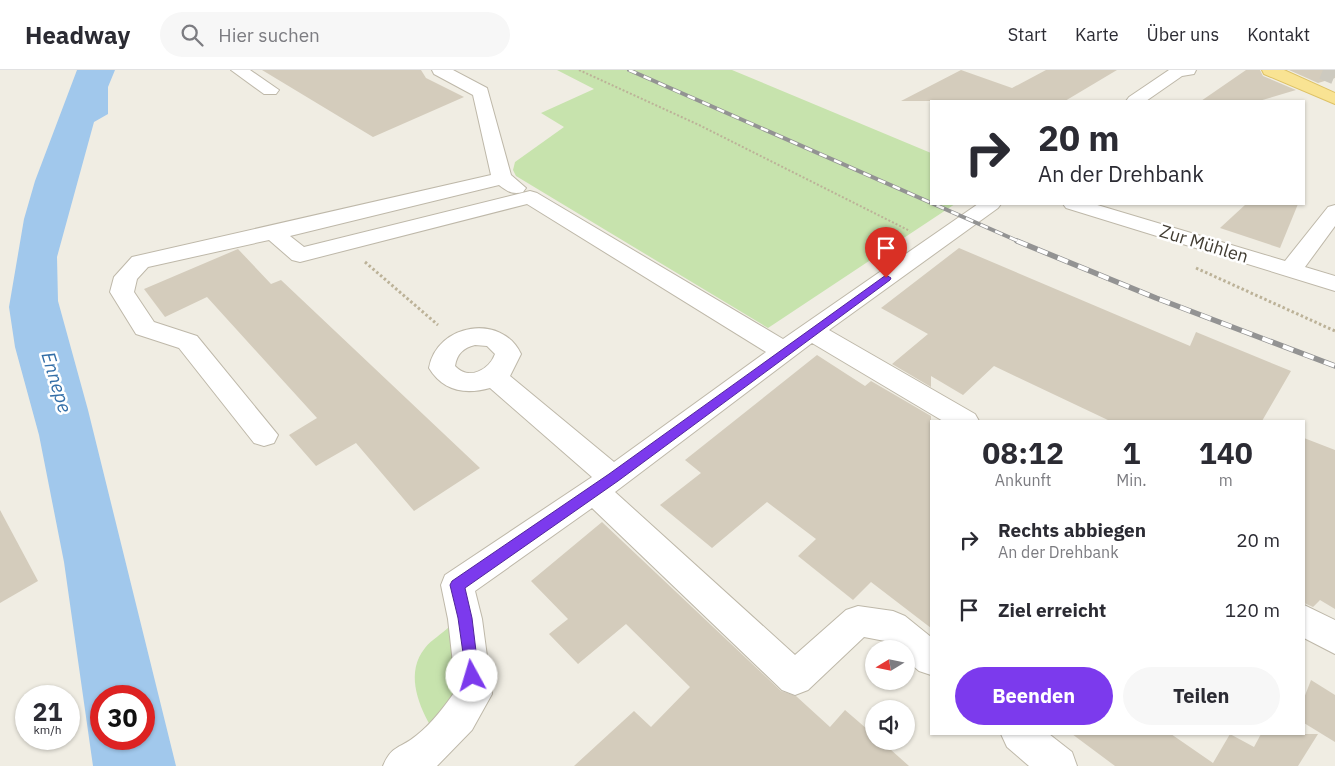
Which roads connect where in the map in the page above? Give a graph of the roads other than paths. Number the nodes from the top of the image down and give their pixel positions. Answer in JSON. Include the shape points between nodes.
{"nodes":[{"id":1,"x":239,"y":70,"type":"edge"},
{"id":2,"x":440,"y":70,"type":"edge"},
{"id":3,"x":1270,"y":70,"type":"edge"},
{"id":4,"x":1181,"y":71,"type":"edge"},
{"id":5,"x":270,"y":90,"type":"dead end"},
{"id":6,"x":1334,"y":98,"type":"edge"},
{"id":7,"x":1138,"y":100,"type":"edge"},
{"id":8,"x":502,"y":178,"type":"junction"},
{"id":9,"x":530,"y":197,"type":"junction"},
{"id":10,"x":990,"y":205,"type":"edge"},
{"id":11,"x":1076,"y":205,"type":"edge"},
{"id":12,"x":1335,"y":211,"type":"edge"},
{"id":13,"x":273,"y":232,"type":"junction"},
{"id":14,"x":1290,"y":271,"type":"junction"},
{"id":15,"x":1335,"y":284,"type":"edge"},
{"id":16,"x":811,"y":331,"type":"junction"},
{"id":17,"x":784,"y":351,"type":"junction"},
{"id":18,"x":493,"y":376,"type":"junction"},
{"id":19,"x":963,"y":420,"type":"edge"},
{"id":20,"x":264,"y":434,"type":"dead end"},
{"id":21,"x":603,"y":484,"type":"junction"},
{"id":22,"x":1305,"y":621,"type":"edge"},
{"id":23,"x":1335,"y":638,"type":"edge"},
{"id":24,"x":930,"y":658,"type":"edge"},
{"id":25,"x":1021,"y":735,"type":"edge"},
{"id":26,"x":402,"y":766,"type":"edge"},
{"id":27,"x":1058,"y":766,"type":"edge"}],
"edges":[{"from":1,"to":5,"type":"street"},
{"from":2,"to":8,"type":"street","via":[[481,92]]},
{"from":3,"to":6,"type":"main road"},
{"from":4,"to":7,"type":"street"},
{"from":8,"to":9,"type":"street"},
{"from":8,"to":13,"type":"street"},
{"from":9,"to":13,"type":"street","via":[[300,255]]},
{"from":9,"to":17,"type":"street"},
{"from":10,"to":16,"type":"street"},
{"from":11,"to":14,"type":"street","name":"Zur Mühlen"},
{"from":12,"to":14,"type":"street"},
{"from":13,"to":20,"type":"street","via":[[140,262],[126,276],[122,292],[145,328],[188,342]]},
{"from":14,"to":15,"type":"street","name":"Zur Mühlen"},
{"from":16,"to":17,"type":"street"},
{"from":16,"to":19,"type":"street"},
{"from":17,"to":21,"type":"street"},
{"from":18,"to":18,"type":"street","via":[[476,382],[450,377],[442,368],[443,356],[451,346],[475,337],[501,342],[508,354],[506,364]]},
{"from":18,"to":21,"type":"street"},
{"from":21,"to":24,"type":"street","via":[[794,678],[858,621],[893,627]]},
{"from":21,"to":26,"type":"street","via":[[457,585],[465,618],[474,694],[459,718],[430,748]]},
{"from":22,"to":23,"type":"street"},
{"from":25,"to":27,"type":"street"}]}
